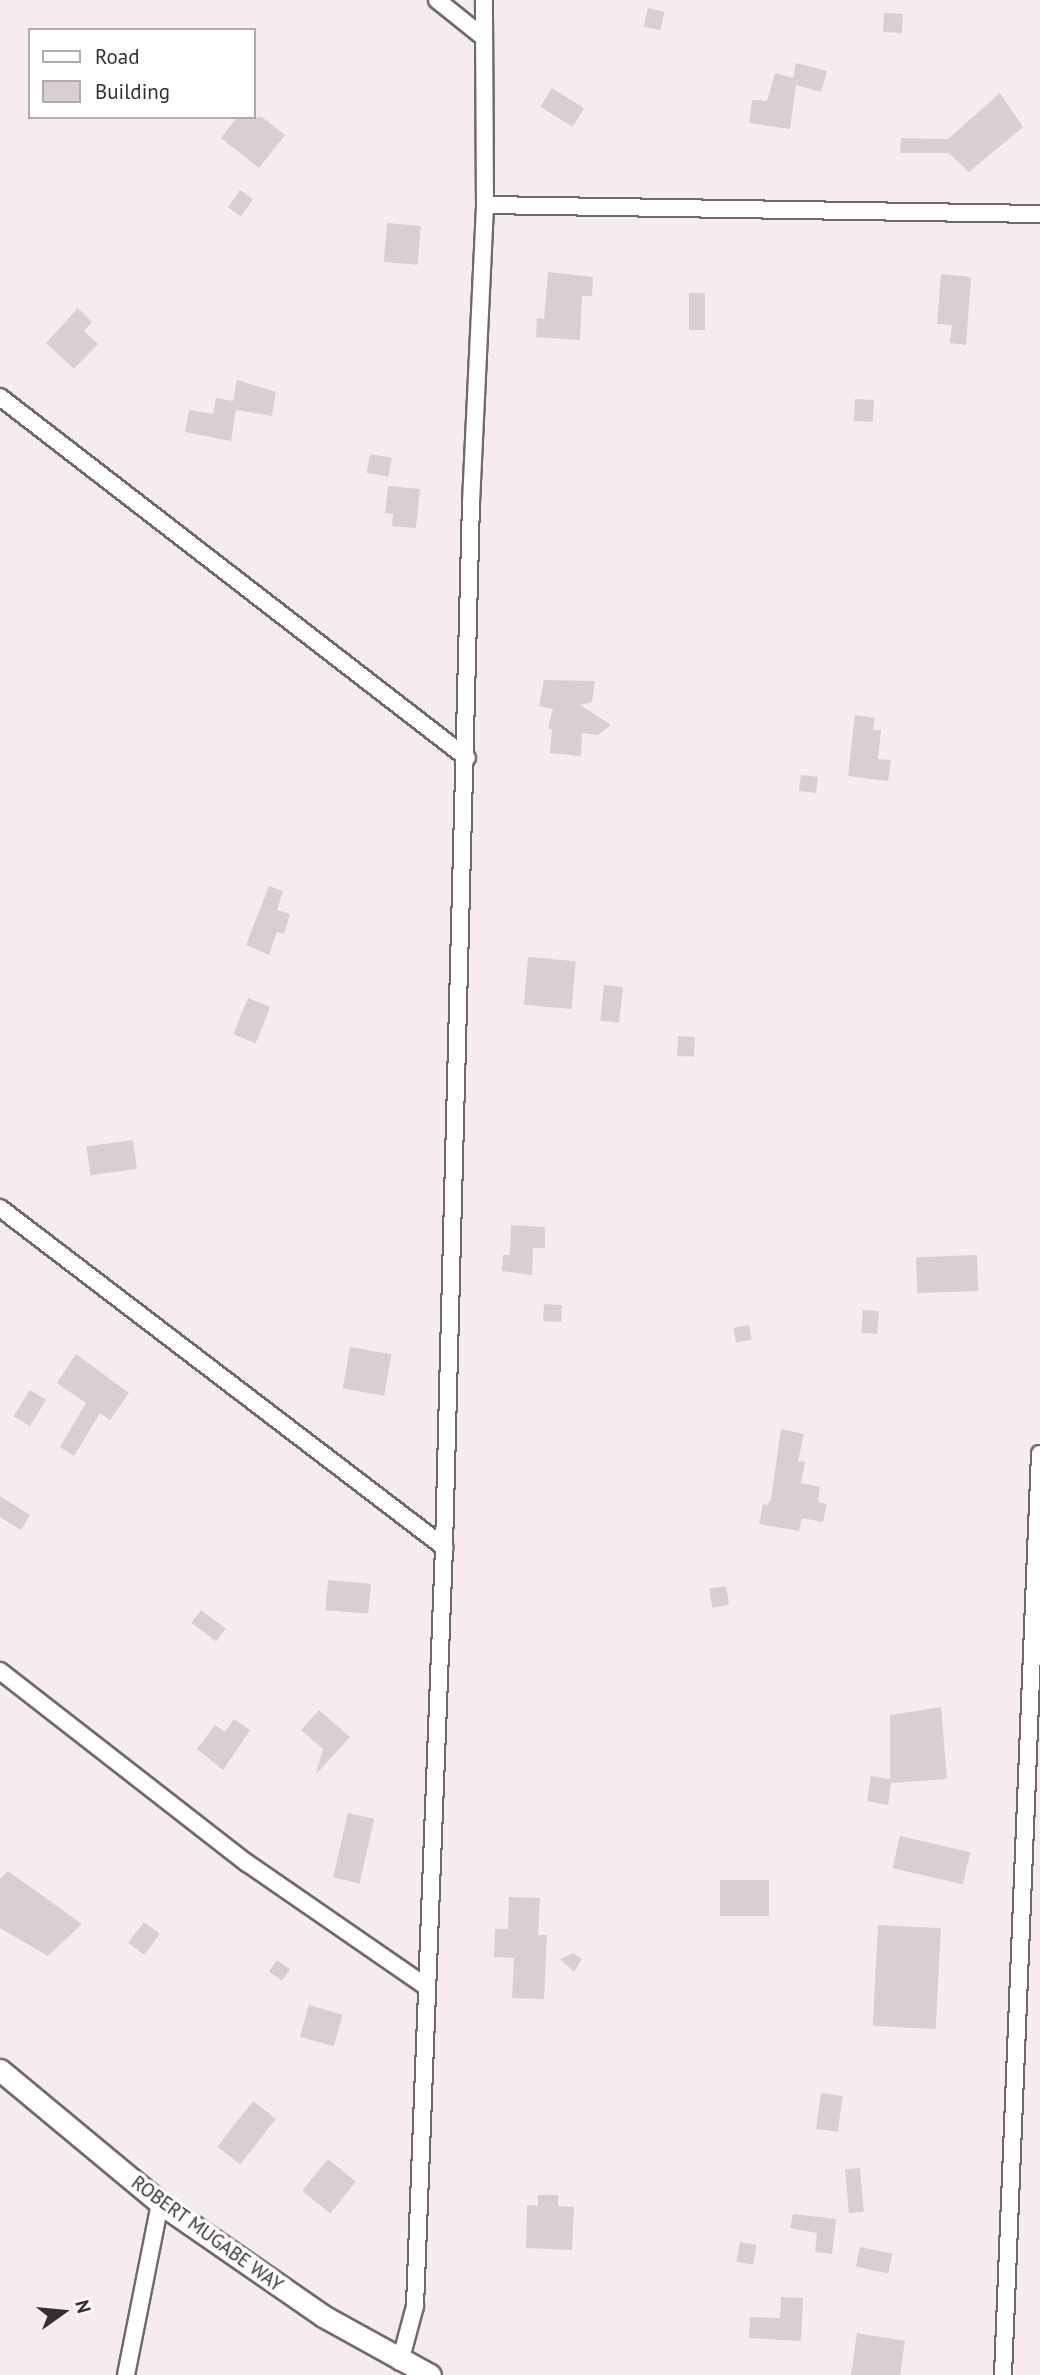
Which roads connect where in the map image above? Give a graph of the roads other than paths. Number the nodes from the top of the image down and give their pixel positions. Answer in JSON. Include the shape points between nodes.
{"nodes":[{"id":1,"x":437,"y":0,"type":"edge"},
{"id":2,"x":484,"y":0,"type":"edge"},
{"id":3,"x":482,"y":36,"type":"junction"},
{"id":4,"x":485,"y":205,"type":"junction"},
{"id":5,"x":1040,"y":214,"type":"edge"},
{"id":6,"x":0,"y":397,"type":"edge"},
{"id":7,"x":467,"y":758,"type":"junction"},
{"id":8,"x":0,"y":1208,"type":"edge"},
{"id":9,"x":1040,"y":1454,"type":"edge"},
{"id":10,"x":444,"y":1547,"type":"junction"},
{"id":11,"x":0,"y":1671,"type":"edge"},
{"id":12,"x":424,"y":1985,"type":"junction"},
{"id":13,"x":0,"y":2070,"type":"edge"},
{"id":14,"x":160,"y":2203,"type":"junction"},
{"id":15,"x":400,"y":2362,"type":"junction"},
{"id":16,"x":125,"y":2375,"type":"edge"},
{"id":17,"x":430,"y":2375,"type":"edge"},
{"id":18,"x":1003,"y":2375,"type":"edge"}],
"edges":[{"from":1,"to":3,"type":"street"},
{"from":2,"to":3,"type":"street"},
{"from":3,"to":4,"type":"street"},
{"from":4,"to":5,"type":"street"},
{"from":4,"to":7,"type":"street","via":[[471,503]]},
{"from":6,"to":7,"type":"street"},
{"from":7,"to":10,"type":"street"},
{"from":8,"to":10,"type":"street"},
{"from":9,"to":18,"type":"street"},
{"from":10,"to":12,"type":"street"},
{"from":11,"to":12,"type":"street","via":[[247,1863]]},
{"from":12,"to":15,"type":"street","via":[[415,2306]]},
{"from":13,"to":14,"type":"main road","name":"ROBERT MUGABE WAY"},
{"from":14,"to":15,"type":"main road","name":"ROBERT MUGABE WAY","via":[[323,2316]]},
{"from":14,"to":16,"type":"street"},
{"from":15,"to":17,"type":"main road","name":"ROBERT MUGABE WAY"}]}
